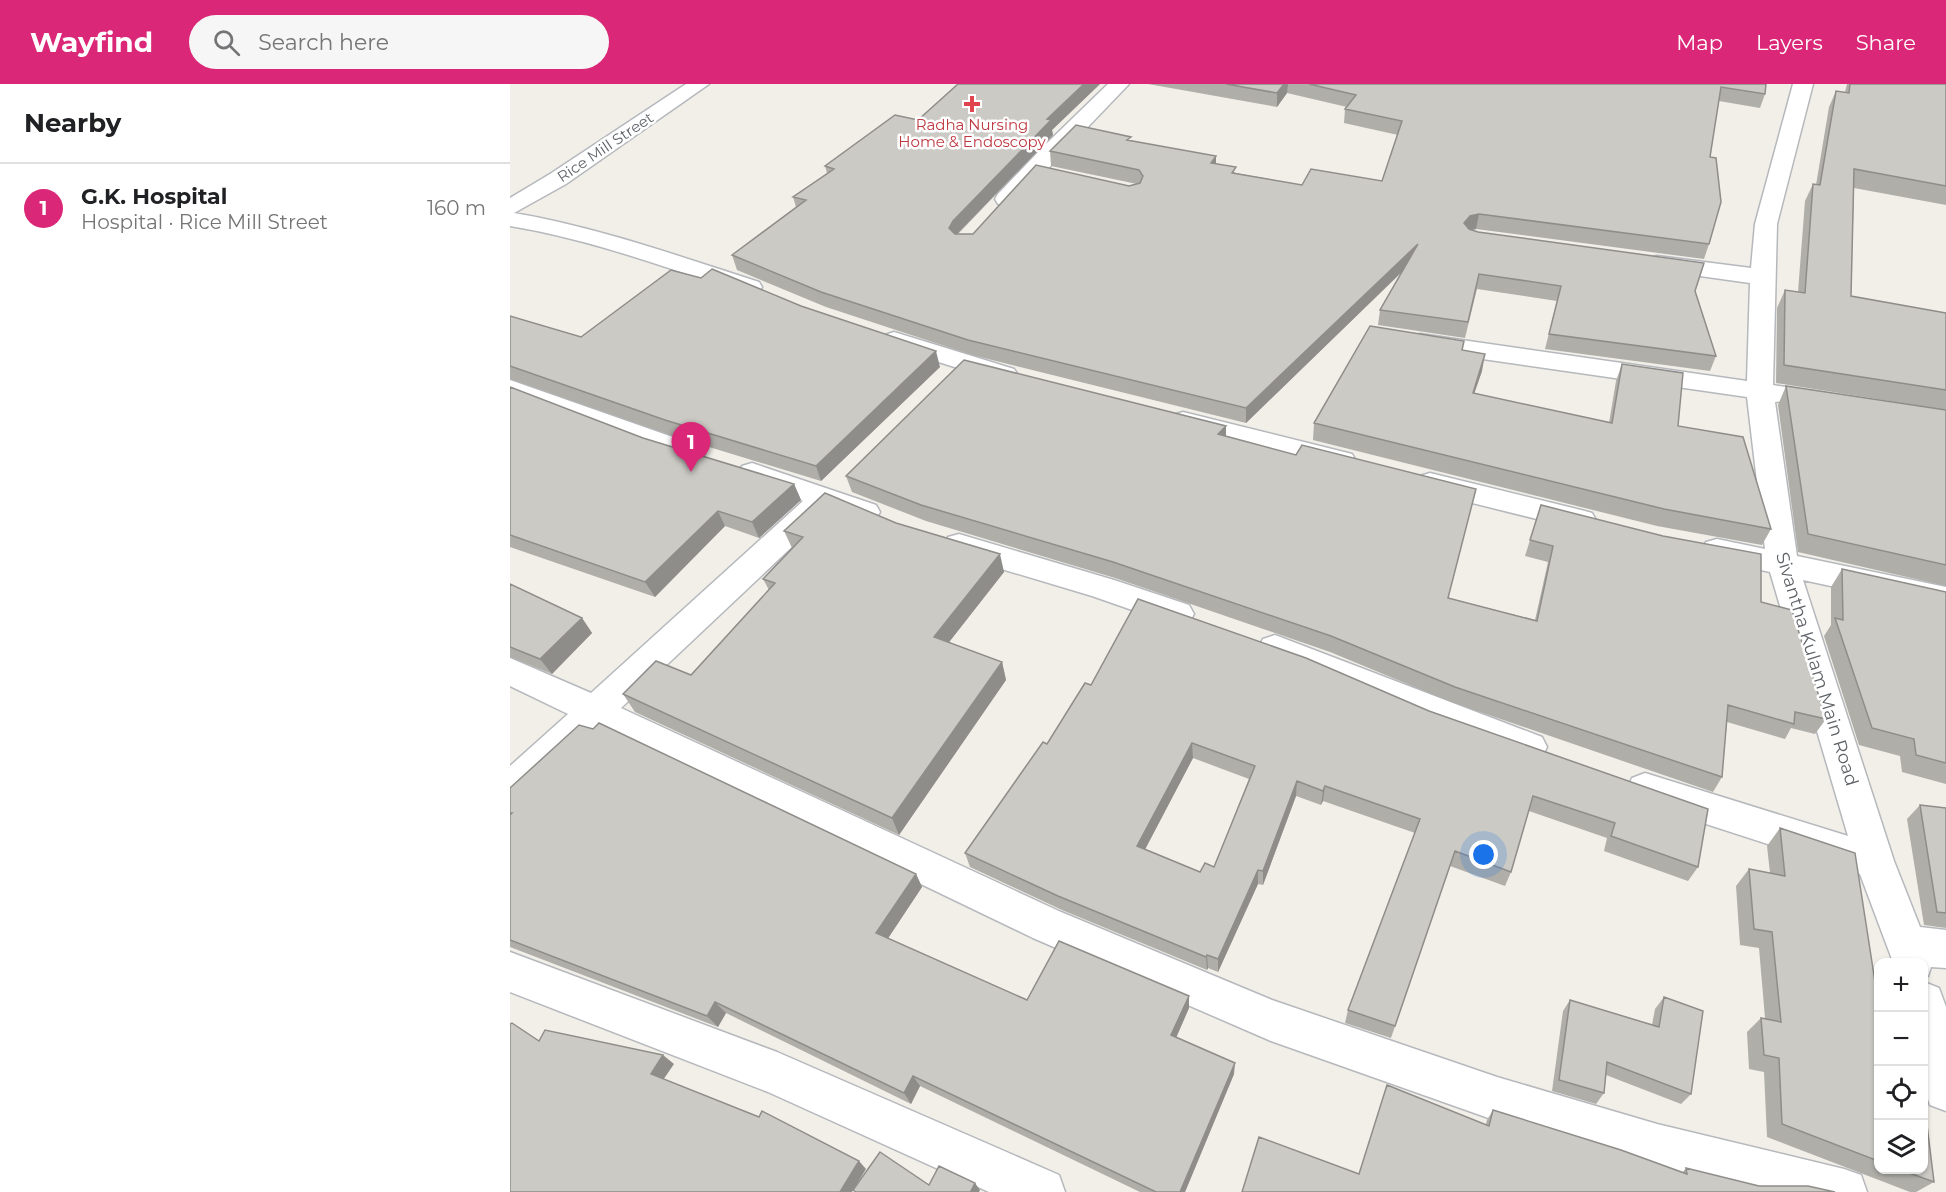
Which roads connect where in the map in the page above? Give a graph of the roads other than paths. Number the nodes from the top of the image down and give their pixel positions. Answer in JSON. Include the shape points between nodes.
{"nodes":[{"id":1,"x":699,"y":84,"type":"edge"},
{"id":2,"x":1119,"y":84,"type":"edge"},
{"id":3,"x":1803,"y":84,"type":"edge"},
{"id":4,"x":1033,"y":170,"type":"junction"},
{"id":5,"x":1055,"y":175,"type":"edge"},
{"id":6,"x":510,"y":207,"type":"edge"},
{"id":7,"x":995,"y":211,"type":"edge"},
{"id":8,"x":510,"y":219,"type":"edge"},
{"id":9,"x":1636,"y":260,"type":"edge"},
{"id":10,"x":1762,"y":277,"type":"junction"},
{"id":11,"x":772,"y":296,"type":"edge"},
{"id":12,"x":872,"y":333,"type":"edge"},
{"id":13,"x":1399,"y":339,"type":"edge"},
{"id":14,"x":963,"y":363,"type":"junction"},
{"id":15,"x":1027,"y":381,"type":"edge"},
{"id":16,"x":510,"y":388,"type":"edge"},
{"id":17,"x":937,"y":388,"type":"edge"},
{"id":18,"x":1760,"y":392,"type":"junction"},
{"id":19,"x":1804,"y":398,"type":"edge"},
{"id":20,"x":1160,"y":415,"type":"edge"},
{"id":21,"x":1364,"y":467,"type":"edge"},
{"id":22,"x":1410,"y":478,"type":"edge"},
{"id":23,"x":836,"y":488,"type":"junction"},
{"id":24,"x":892,"y":523,"type":"edge"},
{"id":25,"x":1601,"y":525,"type":"edge"},
{"id":26,"x":925,"y":535,"type":"edge"},
{"id":27,"x":1691,"y":545,"type":"edge"},
{"id":28,"x":1782,"y":562,"type":"junction"},
{"id":29,"x":1946,"y":599,"type":"edge"},
{"id":30,"x":1204,"y":624,"type":"edge"},
{"id":31,"x":1249,"y":639,"type":"edge"},
{"id":32,"x":510,"y":671,"type":"edge"},
{"id":33,"x":593,"y":712,"type":"junction"},
{"id":34,"x":1562,"y":758,"type":"edge"},
{"id":35,"x":1618,"y":779,"type":"edge"},
{"id":36,"x":510,"y":789,"type":"edge"},
{"id":37,"x":1875,"y":861,"type":"junction"},
{"id":38,"x":1922,"y":952,"type":"edge"},
{"id":39,"x":510,"y":972,"type":"edge"},
{"id":40,"x":1925,"y":1012,"type":"edge"},
{"id":41,"x":1946,"y":1089,"type":"edge"},
{"id":42,"x":1042,"y":1192,"type":"edge"},
{"id":43,"x":1844,"y":1192,"type":"edge"}],
"edges":[{"from":1,"to":6,"type":"street","name":"Rice Mill Street"},
{"from":2,"to":4,"type":"street"},
{"from":3,"to":10,"type":"street","name":"Sivantha Kulam Main Road","via":[[1766,224]]},
{"from":4,"to":5,"type":"street"},
{"from":4,"to":7,"type":"street"},
{"from":8,"to":11,"type":"street","via":[[629,248],[729,278]]},
{"from":9,"to":10,"type":"street"},
{"from":10,"to":18,"type":"street","name":"Sivantha Kulam Main Road"},
{"from":12,"to":14,"type":"street"},
{"from":13,"to":18,"type":"street"},
{"from":14,"to":15,"type":"street"},
{"from":14,"to":17,"type":"street"},
{"from":16,"to":23,"type":"street","via":[[662,445]]},
{"from":18,"to":19,"type":"street"},
{"from":18,"to":28,"type":"street","name":"Sivantha Kulam Main Road"},
{"from":20,"to":21,"type":"street"},
{"from":22,"to":25,"type":"street"},
{"from":23,"to":24,"type":"street"},
{"from":23,"to":33,"type":"street"},
{"from":26,"to":30,"type":"street","via":[[1103,588]]},
{"from":27,"to":28,"type":"street"},
{"from":28,"to":29,"type":"street"},
{"from":28,"to":37,"type":"street","name":"Sivantha Kulam Main Road"},
{"from":31,"to":34,"type":"street"},
{"from":32,"to":33,"type":"street"},
{"from":33,"to":36,"type":"street"},
{"from":33,"to":43,"type":"street","via":[[1047,925],[1271,1020],[1497,1099],[1657,1147]]},
{"from":35,"to":37,"type":"street"},
{"from":37,"to":38,"type":"street","name":"Sivantha Kulam Main Road"},
{"from":39,"to":42,"type":"street","via":[[777,1074]]},
{"from":40,"to":41,"type":"street"}]}
